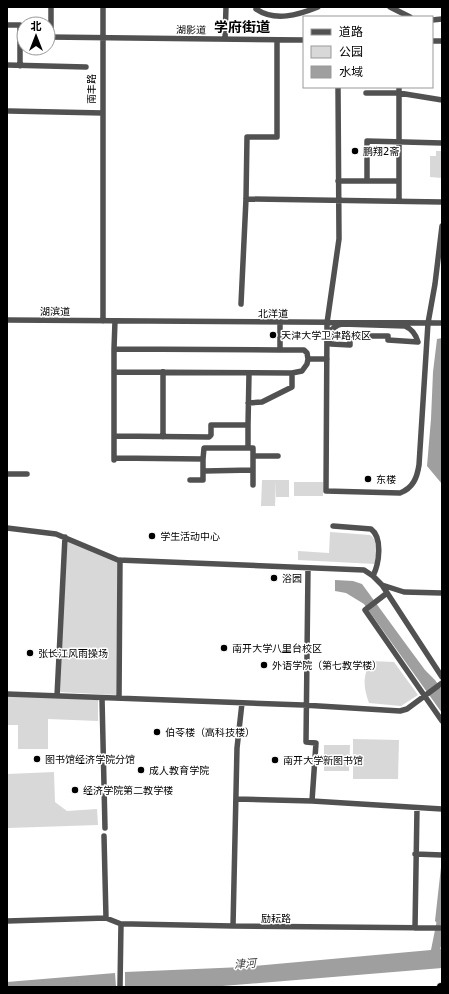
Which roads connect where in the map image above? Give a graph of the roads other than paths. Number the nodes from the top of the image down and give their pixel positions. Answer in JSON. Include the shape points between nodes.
{"nodes":[{"id":1,"x":101,"y":7,"type":"edge"},
{"id":2,"x":226,"y":7,"type":"edge"},
{"id":3,"x":318,"y":7,"type":"edge"},
{"id":4,"x":390,"y":7,"type":"edge"},
{"id":5,"x":256,"y":9,"type":"dead end"},
{"id":6,"x":408,"y":16,"type":"edge"},
{"id":7,"x":56,"y":37,"type":"edge"},
{"id":8,"x":101,"y":38,"type":"junction"},
{"id":9,"x":225,"y":39,"type":"junction"},
{"id":10,"x":277,"y":40,"type":"junction"},
{"id":11,"x":303,"y":40,"type":"edge"},
{"id":12,"x":21,"y":56,"type":"edge"},
{"id":13,"x":7,"y":65,"type":"edge"},
{"id":14,"x":20,"y":66,"type":"junction"},
{"id":15,"x":86,"y":68,"type":"dead end"},
{"id":16,"x":338,"y":88,"type":"edge"},
{"id":17,"x":399,"y":90,"type":"edge"},
{"id":18,"x":366,"y":93,"type":"dead end"},
{"id":19,"x":442,"y":100,"type":"edge"},
{"id":20,"x":9,"y":112,"type":"dead end"},
{"id":21,"x":102,"y":113,"type":"junction"},
{"id":22,"x":399,"y":142,"type":"junction"},
{"id":23,"x":442,"y":143,"type":"edge"},
{"id":24,"x":338,"y":181,"type":"junction"},
{"id":25,"x":399,"y":181,"type":"junction"},
{"id":26,"x":368,"y":182,"type":"junction"},
{"id":27,"x":246,"y":199,"type":"junction"},
{"id":28,"x":339,"y":200,"type":"junction"},
{"id":29,"x":399,"y":201,"type":"junction"},
{"id":30,"x":442,"y":202,"type":"edge"},
{"id":31,"x":442,"y":226,"type":"edge"},
{"id":32,"x":241,"y":304,"type":"dead end"},
{"id":33,"x":7,"y":320,"type":"edge"},
{"id":34,"x":103,"y":321,"type":"junction"},
{"id":35,"x":115,"y":321,"type":"junction"},
{"id":36,"x":280,"y":322,"type":"junction"},
{"id":37,"x":327,"y":323,"type":"junction"},
{"id":38,"x":428,"y":323,"type":"junction"},
{"id":39,"x":442,"y":323,"type":"edge"},
{"id":40,"x":338,"y":325,"type":"joint"},
{"id":41,"x":114,"y":349,"type":"junction"},
{"id":42,"x":280,"y":350,"type":"junction"},
{"id":43,"x":308,"y":359,"type":"junction"},
{"id":44,"x":327,"y":359,"type":"junction"},
{"id":45,"x":114,"y":372,"type":"junction"},
{"id":46,"x":163,"y":372,"type":"junction"},
{"id":47,"x":292,"y":373,"type":"junction"},
{"id":48,"x":249,"y":374,"type":"dead end"},
{"id":49,"x":248,"y":403,"type":"junction"},
{"id":50,"x":248,"y":425,"type":"junction"},
{"id":51,"x":114,"y":436,"type":"junction"},
{"id":52,"x":164,"y":437,"type":"junction"},
{"id":53,"x":204,"y":437,"type":"junction"},
{"id":54,"x":204,"y":448,"type":"junction"},
{"id":55,"x":248,"y":448,"type":"junction"},
{"id":56,"x":253,"y":456,"type":"junction"},
{"id":57,"x":278,"y":456,"type":"dead end"},
{"id":58,"x":203,"y":459,"type":"junction"},
{"id":59,"x":253,"y":470,"type":"junction"},
{"id":60,"x":204,"y":471,"type":"junction"},
{"id":61,"x":7,"y":474,"type":"edge"},
{"id":62,"x":27,"y":474,"type":"dead end"},
{"id":63,"x":190,"y":480,"type":"dead end"},
{"id":64,"x":252,"y":485,"type":"dead end"},
{"id":65,"x":334,"y":526,"type":"dead end"},
{"id":66,"x":7,"y":528,"type":"edge"},
{"id":67,"x":65,"y":537,"type":"junction"},
{"id":68,"x":120,"y":560,"type":"junction"},
{"id":69,"x":308,"y":568,"type":"junction"},
{"id":70,"x":374,"y":576,"type":"junction"},
{"id":71,"x":382,"y":585,"type":"junction"},
{"id":72,"x":386,"y":593,"type":"junction"},
{"id":73,"x":442,"y":593,"type":"edge"},
{"id":74,"x":442,"y":677,"type":"edge"},
{"id":75,"x":442,"y":683,"type":"edge"},
{"id":76,"x":7,"y":694,"type":"edge"},
{"id":77,"x":57,"y":696,"type":"junction"},
{"id":78,"x":425,"y":697,"type":"junction"},
{"id":79,"x":102,"y":698,"type":"junction"},
{"id":80,"x":119,"y":698,"type":"junction"},
{"id":81,"x":242,"y":703,"type":"junction"},
{"id":82,"x":306,"y":705,"type":"junction"},
{"id":83,"x":442,"y":721,"type":"edge"},
{"id":84,"x":236,"y":799,"type":"junction"},
{"id":85,"x":312,"y":801,"type":"junction"},
{"id":86,"x":417,"y":808,"type":"junction"},
{"id":87,"x":442,"y":809,"type":"edge"},
{"id":88,"x":105,"y":828,"type":"dead end"},
{"id":89,"x":104,"y":836,"type":"dead end"},
{"id":90,"x":415,"y":854,"type":"junction"},
{"id":91,"x":441,"y":855,"type":"edge"},
{"id":92,"x":106,"y":918,"type":"junction"},
{"id":93,"x":7,"y":920,"type":"edge"},
{"id":94,"x":121,"y":924,"type":"junction"},
{"id":95,"x":233,"y":926,"type":"junction"},
{"id":96,"x":415,"y":928,"type":"junction"},
{"id":97,"x":442,"y":928,"type":"edge"},
{"id":98,"x":120,"y":987,"type":"edge"}],
"edges":[{"from":1,"to":8,"type":"street","name":"南丰路"},
{"from":2,"to":9,"type":"street"},
{"from":3,"to":5,"type":"street","via":[[285,17],[261,13]]},
{"from":4,"to":6,"type":"street"},
{"from":7,"to":8,"type":"street","name":"湖影道"},
{"from":8,"to":9,"type":"street","name":"湖影道"},
{"from":8,"to":21,"type":"street","name":"南丰路"},
{"from":9,"to":10,"type":"street","name":"湖影道"},
{"from":10,"to":11,"type":"street","name":"湖影道"},
{"from":10,"to":27,"type":"street","via":[[278,137],[247,137]]},
{"from":12,"to":14,"type":"street"},
{"from":13,"to":14,"type":"street"},
{"from":14,"to":15,"type":"street"},
{"from":16,"to":24,"type":"street"},
{"from":17,"to":18,"type":"street"},
{"from":17,"to":19,"type":"street"},
{"from":17,"to":22,"type":"street"},
{"from":20,"to":21,"type":"street"},
{"from":21,"to":34,"type":"street","name":"南丰路"},
{"from":22,"to":23,"type":"street"},
{"from":22,"to":25,"type":"street"},
{"from":22,"to":26,"type":"street","via":[[367,141]]},
{"from":24,"to":26,"type":"street"},
{"from":24,"to":28,"type":"street"},
{"from":25,"to":26,"type":"street"},
{"from":25,"to":29,"type":"street"},
{"from":27,"to":28,"type":"street"},
{"from":27,"to":32,"type":"street"},
{"from":28,"to":29,"type":"street"},
{"from":28,"to":37,"type":"street","via":[[338,239]]},
{"from":29,"to":30,"type":"street"},
{"from":31,"to":38,"type":"street"},
{"from":33,"to":34,"type":"street","name":"湖滨道"},
{"from":34,"to":35,"type":"street","name":"北洋道"},
{"from":35,"to":36,"type":"street","name":"北洋道"},
{"from":35,"to":41,"type":"street"},
{"from":36,"to":37,"type":"street","name":"北洋道"},
{"from":36,"to":42,"type":"street"},
{"from":37,"to":38,"type":"street","name":"北洋道"},
{"from":37,"to":44,"type":"street"},
{"from":38,"to":39,"type":"street","name":"北洋道"},
{"from":38,"to":44,"type":"street","via":[[419,465],[412,486],[403,492],[326,491]]},
{"from":40,"to":40,"type":"street","via":[[331,330],[331,344],[350,345],[350,336],[388,336],[388,340],[418,342],[412,330],[405,326]]},
{"from":41,"to":42,"type":"street"},
{"from":41,"to":45,"type":"street"},
{"from":42,"to":43,"type":"street","via":[[304,350]]},
{"from":43,"to":44,"type":"street"},
{"from":43,"to":47,"type":"street","via":[[302,371]]},
{"from":45,"to":46,"type":"street"},
{"from":45,"to":51,"type":"street"},
{"from":46,"to":47,"type":"street"},
{"from":46,"to":52,"type":"street"},
{"from":47,"to":49,"type":"street","via":[[292,387],[262,402]]},
{"from":48,"to":49,"type":"street"},
{"from":49,"to":50,"type":"street"},
{"from":50,"to":53,"type":"street","via":[[211,425],[211,435]]},
{"from":50,"to":55,"type":"street"},
{"from":51,"to":52,"type":"street"},
{"from":51,"to":58,"type":"street","via":[[114,460]]},
{"from":52,"to":53,"type":"street"},
{"from":53,"to":54,"type":"street"},
{"from":54,"to":55,"type":"street"},
{"from":54,"to":58,"type":"street"},
{"from":55,"to":56,"type":"street","via":[[253,448]]},
{"from":56,"to":57,"type":"street"},
{"from":56,"to":59,"type":"street"},
{"from":58,"to":60,"type":"street"},
{"from":59,"to":60,"type":"street"},
{"from":59,"to":64,"type":"street"},
{"from":60,"to":63,"type":"street","via":[[203,480]]},
{"from":61,"to":62,"type":"street"},
{"from":65,"to":70,"type":"street","via":[[371,529],[375,533],[378,555]]},
{"from":66,"to":67,"type":"street"},
{"from":67,"to":68,"type":"street"},
{"from":67,"to":77,"type":"street"},
{"from":68,"to":69,"type":"street"},
{"from":68,"to":80,"type":"street"},
{"from":69,"to":70,"type":"street","via":[[364,570]]},
{"from":69,"to":82,"type":"street"},
{"from":70,"to":71,"type":"street"},
{"from":71,"to":72,"type":"street"},
{"from":71,"to":73,"type":"street","via":[[404,592]]},
{"from":72,"to":74,"type":"street"},
{"from":72,"to":78,"type":"street","via":[[364,610]]},
{"from":75,"to":78,"type":"street"},
{"from":76,"to":77,"type":"street"},
{"from":77,"to":79,"type":"street"},
{"from":78,"to":82,"type":"street","via":[[407,709],[400,710]]},
{"from":78,"to":83,"type":"street"},
{"from":79,"to":80,"type":"street"},
{"from":79,"to":88,"type":"street"},
{"from":80,"to":81,"type":"street"},
{"from":81,"to":82,"type":"street"},
{"from":81,"to":84,"type":"street","via":[[237,748]]},
{"from":82,"to":85,"type":"street","via":[[306,742],[316,742]]},
{"from":84,"to":85,"type":"street"},
{"from":84,"to":95,"type":"street"},
{"from":85,"to":86,"type":"street"},
{"from":86,"to":87,"type":"street"},
{"from":86,"to":90,"type":"street"},
{"from":89,"to":92,"type":"street"},
{"from":90,"to":91,"type":"street"},
{"from":90,"to":96,"type":"street"},
{"from":92,"to":93,"type":"street"},
{"from":92,"to":94,"type":"street"},
{"from":94,"to":95,"type":"street","name":"励耘路"},
{"from":94,"to":98,"type":"street"},
{"from":95,"to":96,"type":"street","name":"励耘路"},
{"from":96,"to":97,"type":"street","name":"励耘路"}]}
